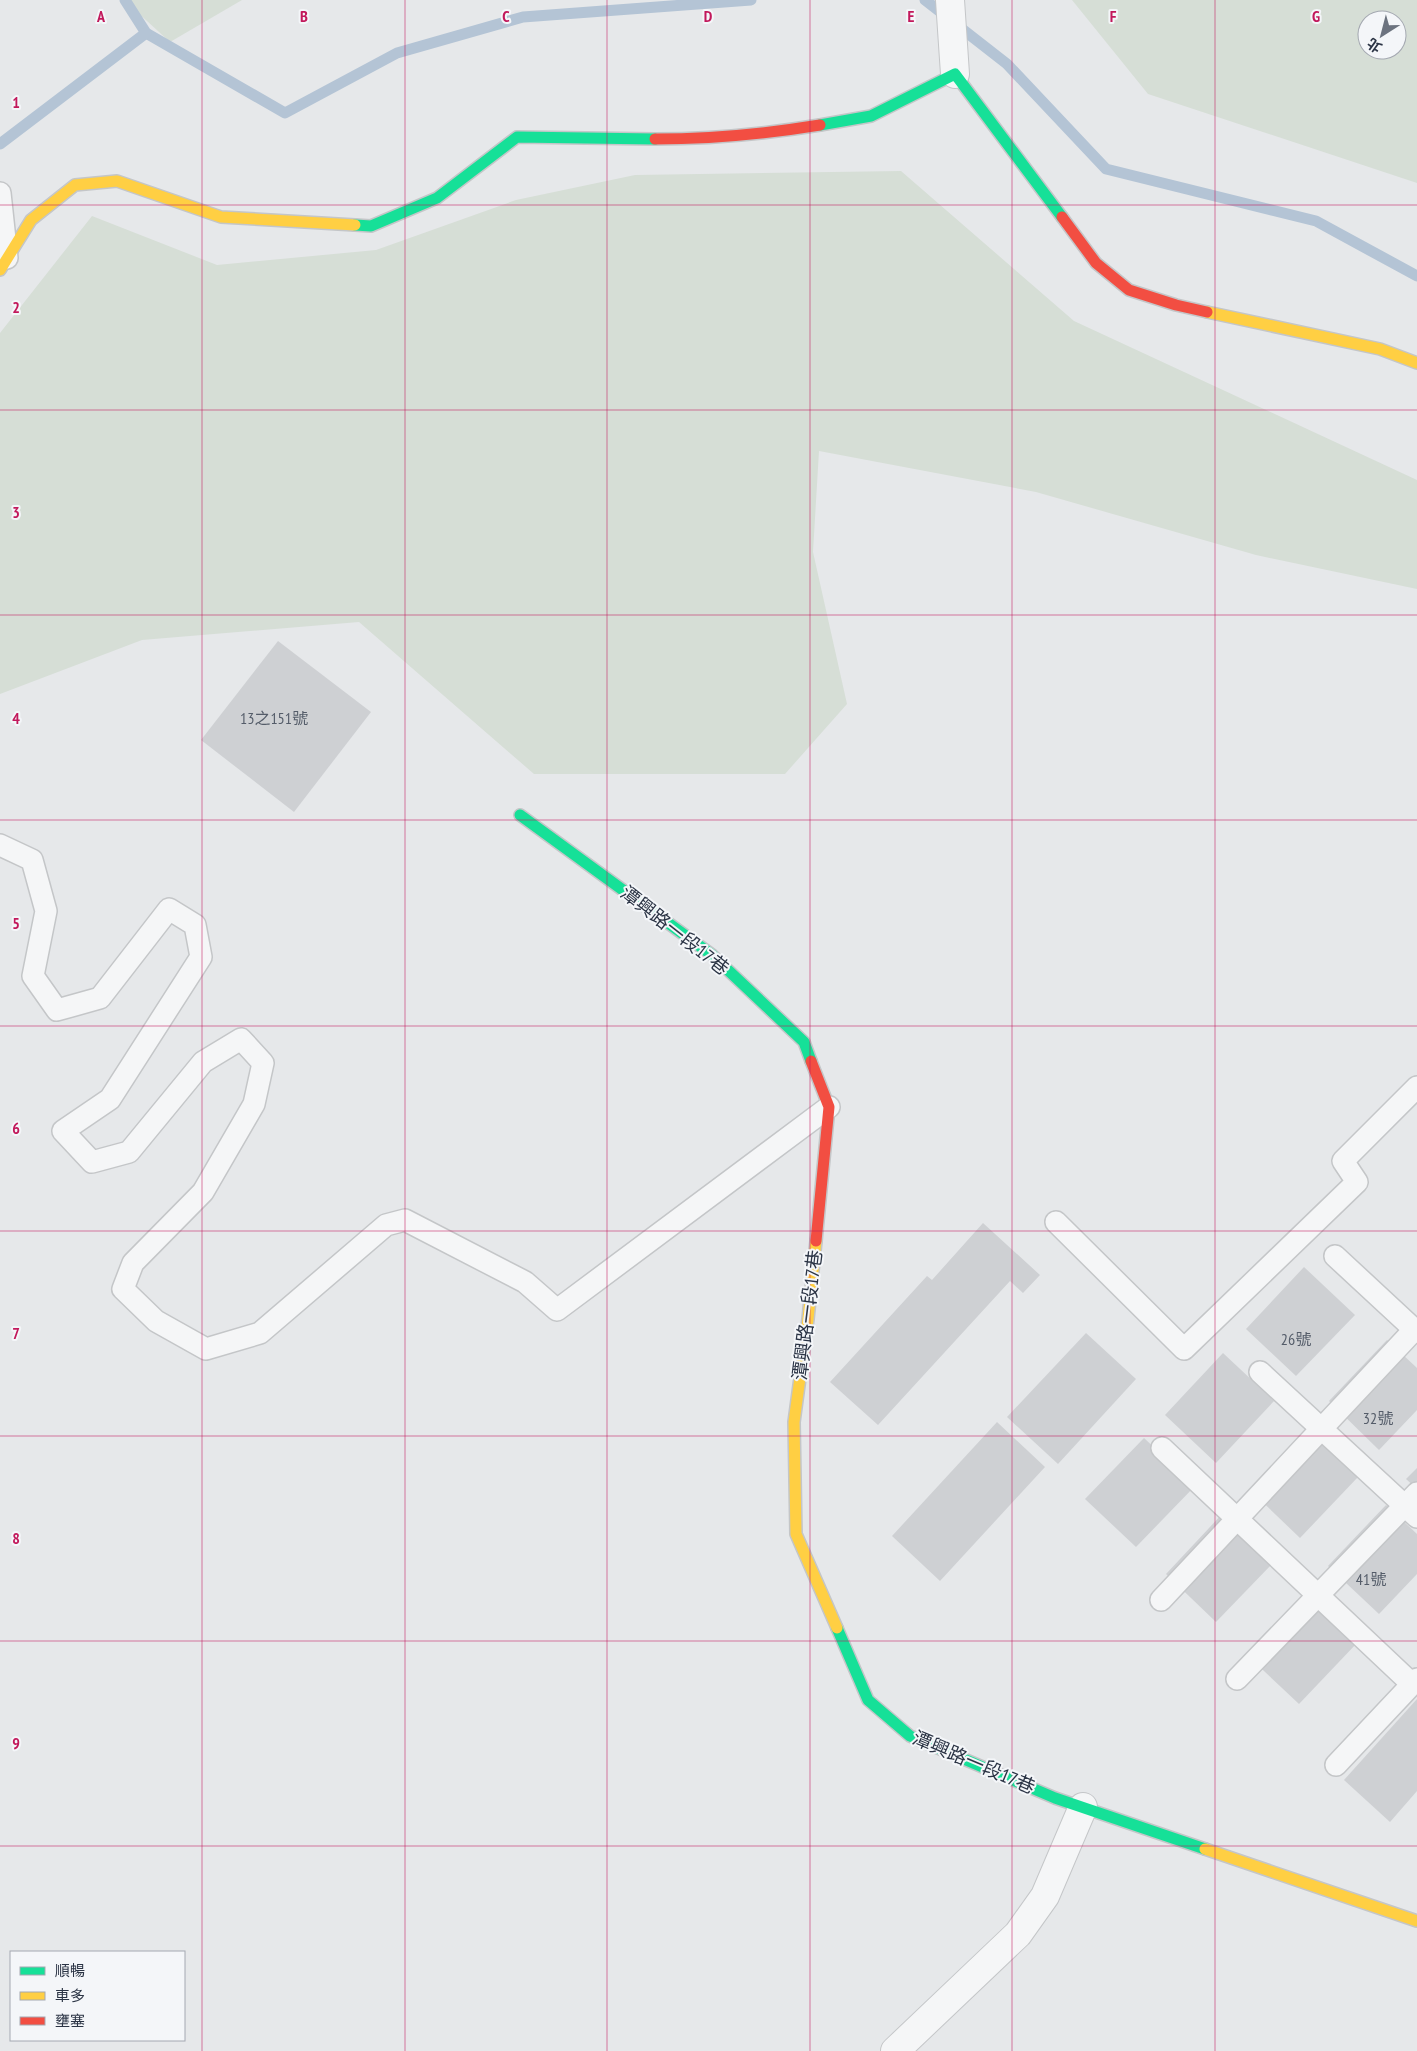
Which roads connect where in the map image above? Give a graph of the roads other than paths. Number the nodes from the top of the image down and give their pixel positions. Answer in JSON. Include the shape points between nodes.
{"nodes":[{"id":1,"x":950,"y":0,"type":"edge"},
{"id":2,"x":955,"y":74,"type":"junction"},
{"id":3,"x":0,"y":193,"type":"edge"},
{"id":4,"x":4,"y":264,"type":"edge"},
{"id":5,"x":1417,"y":363,"type":"edge"},
{"id":6,"x":520,"y":815,"type":"dead end"},
{"id":7,"x":0,"y":845,"type":"edge"},
{"id":8,"x":1417,"y":1087,"type":"edge"},
{"id":9,"x":829,"y":1107,"type":"junction"},
{"id":10,"x":1056,"y":1222,"type":"dead end"},
{"id":11,"x":1336,"y":1256,"type":"dead end"},
{"id":12,"x":1416,"y":1331,"type":"edge"},
{"id":13,"x":1260,"y":1372,"type":"dead end"},
{"id":14,"x":1321,"y":1428,"type":"junction"},
{"id":15,"x":1162,"y":1448,"type":"dead end"},
{"id":16,"x":1413,"y":1505,"type":"edge"},
{"id":17,"x":1237,"y":1519,"type":"junction"},
{"id":18,"x":1318,"y":1595,"type":"junction"},
{"id":19,"x":1161,"y":1600,"type":"dead end"},
{"id":20,"x":1237,"y":1679,"type":"dead end"},
{"id":21,"x":1415,"y":1682,"type":"edge"},
{"id":22,"x":1336,"y":1765,"type":"dead end"},
{"id":23,"x":1083,"y":1807,"type":"junction"},
{"id":24,"x":1417,"y":1920,"type":"edge"},
{"id":25,"x":896,"y":2051,"type":"edge"}],
"edges":[{"from":1,"to":2,"type":"street"},
{"from":2,"to":4,"type":"street","via":[[871,116],[772,133],[686,139],[517,137],[437,198],[371,226],[221,217],[117,181],[75,184],[31,220]]},
{"from":2,"to":5,"type":"street","via":[[1096,263],[1129,290],[1176,305],[1380,349]]},
{"from":3,"to":4,"type":"lane"},
{"from":6,"to":9,"type":"street","name":"潭興路一段17巷","via":[[712,955],[804,1042]]},
{"from":7,"to":9,"type":"lane","via":[[32,860],[46,911],[33,976],[57,1010],[100,998],[169,909],[195,925],[201,956],[110,1100],[63,1131],[92,1162],[129,1152],[203,1062],[241,1039],[263,1064],[254,1104],[203,1192],[133,1264],[123,1289],[156,1320],[206,1350],[260,1333],[386,1225],[405,1220],[525,1282],[557,1310]]},
{"from":8,"to":10,"type":"lane","via":[[1343,1161],[1357,1182],[1184,1349]]},
{"from":9,"to":23,"type":"street","name":"潭興路一段17巷","via":[[808,1319],[794,1422],[796,1534],[868,1700],[910,1736]]},
{"from":11,"to":12,"type":"lane"},
{"from":12,"to":14,"type":"lane"},
{"from":13,"to":14,"type":"lane"},
{"from":14,"to":16,"type":"lane"},
{"from":14,"to":17,"type":"lane"},
{"from":15,"to":17,"type":"lane"},
{"from":16,"to":18,"type":"lane"},
{"from":17,"to":18,"type":"lane"},
{"from":17,"to":19,"type":"lane"},
{"from":18,"to":20,"type":"lane"},
{"from":18,"to":21,"type":"lane"},
{"from":21,"to":22,"type":"lane"},
{"from":23,"to":24,"type":"street","name":"潭興路一段17巷"},
{"from":23,"to":25,"type":"street","via":[[1045,1896],[1018,1934]]}]}
